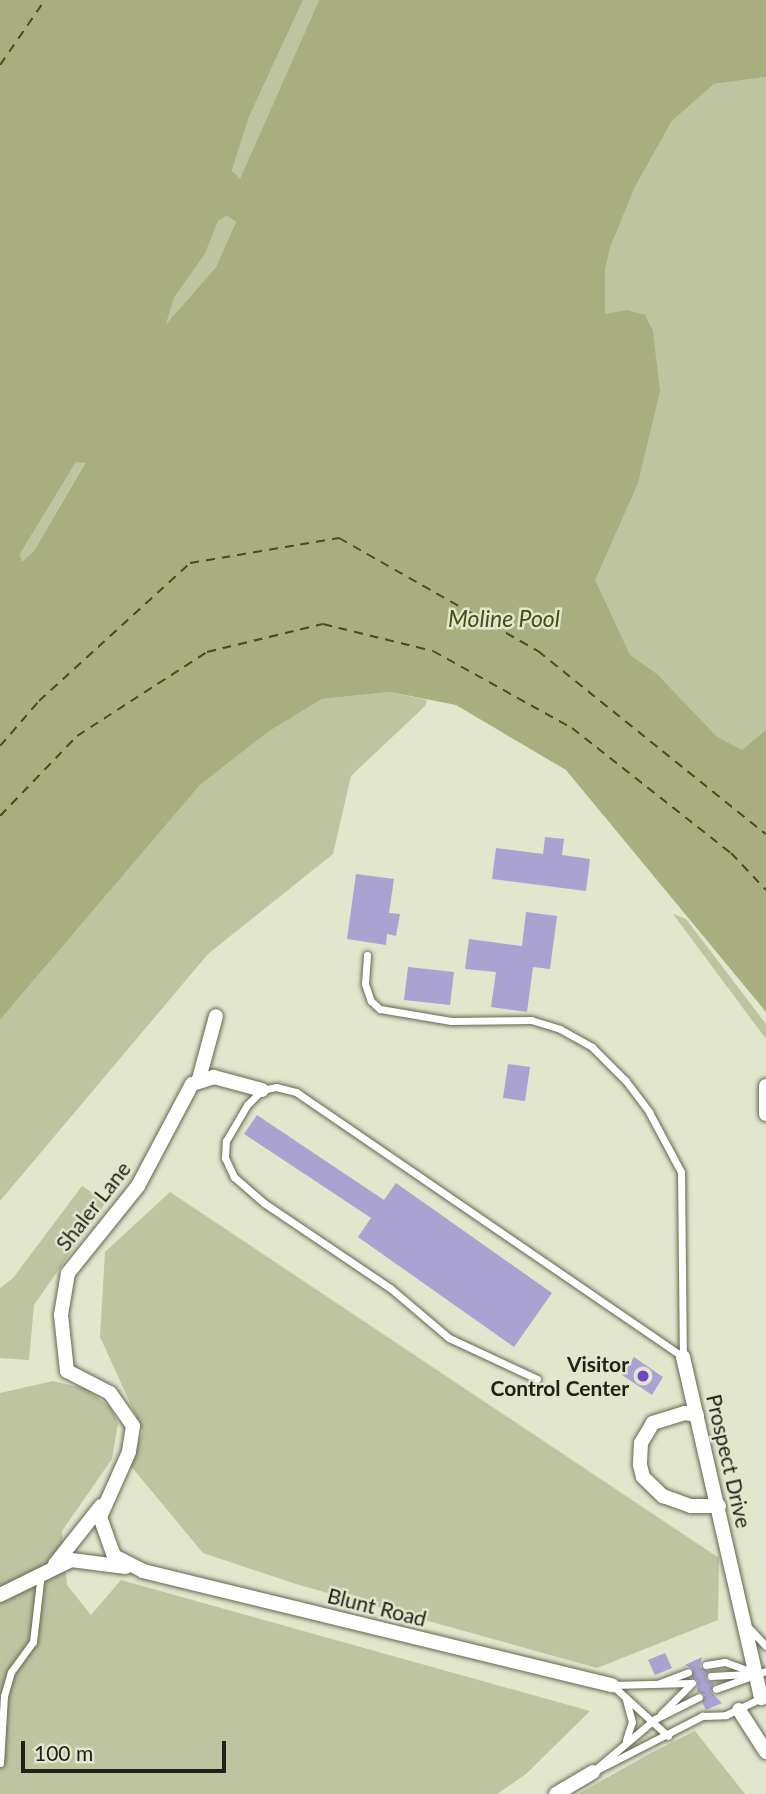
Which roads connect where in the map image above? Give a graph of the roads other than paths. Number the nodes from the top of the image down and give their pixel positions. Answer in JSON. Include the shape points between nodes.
{"nodes":[{"id":1,"x":367,"y":955,"type":"dead end"},
{"id":2,"x":216,"y":1016,"type":"dead end"},
{"id":3,"x":199,"y":1079,"type":"junction"},
{"id":4,"x":766,"y":1086,"type":"edge"},
{"id":5,"x":262,"y":1090,"type":"junction"},
{"id":6,"x":766,"y":1114,"type":"edge"},
{"id":7,"x":683,"y":1357,"type":"junction"},
{"id":8,"x":537,"y":1379,"type":"dead end"},
{"id":9,"x":698,"y":1415,"type":"junction"},
{"id":10,"x":103,"y":1504,"type":"junction"},
{"id":11,"x":719,"y":1506,"type":"junction"},
{"id":12,"x":133,"y":1568,"type":"junction"},
{"id":13,"x":48,"y":1569,"type":"junction"},
{"id":14,"x":0,"y":1595,"type":"edge"},
{"id":15,"x":741,"y":1616,"type":"junction"},
{"id":16,"x":766,"y":1646,"type":"edge"},
{"id":17,"x":706,"y":1665,"type":"dead end"},
{"id":18,"x":688,"y":1672,"type":"dead end"},
{"id":19,"x":761,"y":1672,"type":"edge"},
{"id":20,"x":711,"y":1676,"type":"dead end"},
{"id":21,"x":612,"y":1685,"type":"junction"},
{"id":22,"x":652,"y":1685,"type":"junction"},
{"id":23,"x":716,"y":1689,"type":"dead end"},
{"id":24,"x":699,"y":1697,"type":"dead end"},
{"id":25,"x":763,"y":1697,"type":"edge"},
{"id":26,"x":626,"y":1698,"type":"junction"},
{"id":27,"x":739,"y":1710,"type":"junction"},
{"id":28,"x":655,"y":1719,"type":"junction"},
{"id":29,"x":668,"y":1735,"type":"junction"},
{"id":30,"x":626,"y":1741,"type":"junction"},
{"id":31,"x":766,"y":1752,"type":"edge"},
{"id":32,"x":0,"y":1763,"type":"edge"},
{"id":33,"x":593,"y":1772,"type":"junction"},
{"id":34,"x":556,"y":1794,"type":"edge"}],
"edges":[{"from":1,"to":7,"type":"lane","via":[[365,985],[380,1009],[451,1021],[531,1020],[560,1029],[592,1047],[626,1081],[649,1112],[681,1172]]},
{"from":2,"to":3,"type":"street","name":"Shaler Lane"},
{"from":3,"to":5,"type":"street","via":[[227,1079]]},
{"from":3,"to":10,"type":"street","name":"Shaler Lane","via":[[187,1090],[138,1186],[68,1273],[61,1315],[67,1371],[110,1393],[133,1426],[129,1452]]},
{"from":4,"to":6,"type":"street"},
{"from":5,"to":7,"type":"lane","via":[[276,1087],[296,1092]]},
{"from":5,"to":8,"type":"lane","via":[[247,1105],[226,1141],[225,1158],[234,1177],[264,1203],[390,1288],[449,1338]]},
{"from":7,"to":9,"type":"street","name":"Prospect Drive"},
{"from":9,"to":11,"type":"street","name":"Prospect Drive"},
{"from":9,"to":11,"type":"street","via":[[685,1413],[653,1423],[641,1443],[640,1465],[643,1477],[663,1496],[691,1506]]},
{"from":10,"to":12,"type":"street","name":"Blunt Road","via":[[100,1517],[108,1546],[120,1563]]},
{"from":10,"to":13,"type":"street"},
{"from":11,"to":15,"type":"street","name":"Prospect Drive"},
{"from":12,"to":13,"type":"street","name":"Blunt Road","via":[[78,1561]]},
{"from":12,"to":21,"type":"street","name":"Blunt Road"},
{"from":13,"to":14,"type":"street"},
{"from":13,"to":32,"type":"lane","via":[[33,1642],[11,1672],[5,1689]]},
{"from":15,"to":16,"type":"lane"},
{"from":15,"to":19,"type":"street","name":"Prospect Drive"},
{"from":17,"to":19,"type":"lane","via":[[725,1662]]},
{"from":18,"to":22,"type":"lane","name":"Blunt Road"},
{"from":19,"to":20,"type":"lane"},
{"from":19,"to":23,"type":"lane"},
{"from":19,"to":25,"type":"street","name":"Prospect Drive"},
{"from":21,"to":22,"type":"lane","name":"Blunt Road"},
{"from":21,"to":26,"type":"lane","name":"Blunt Road"},
{"from":22,"to":28,"type":"lane","name":"Blunt Road","via":[[692,1683]]},
{"from":24,"to":28,"type":"lane"},
{"from":25,"to":27,"type":"lane"},
{"from":26,"to":28,"type":"lane","name":"Blunt Road"},
{"from":26,"to":30,"type":"lane","via":[[632,1722]]},
{"from":27,"to":29,"type":"lane","via":[[702,1716]]},
{"from":27,"to":31,"type":"street"},
{"from":28,"to":29,"type":"lane","name":"Blunt Road"},
{"from":28,"to":30,"type":"lane"},
{"from":29,"to":33,"type":"lane"},
{"from":30,"to":33,"type":"lane"},
{"from":33,"to":34,"type":"street"}]}
